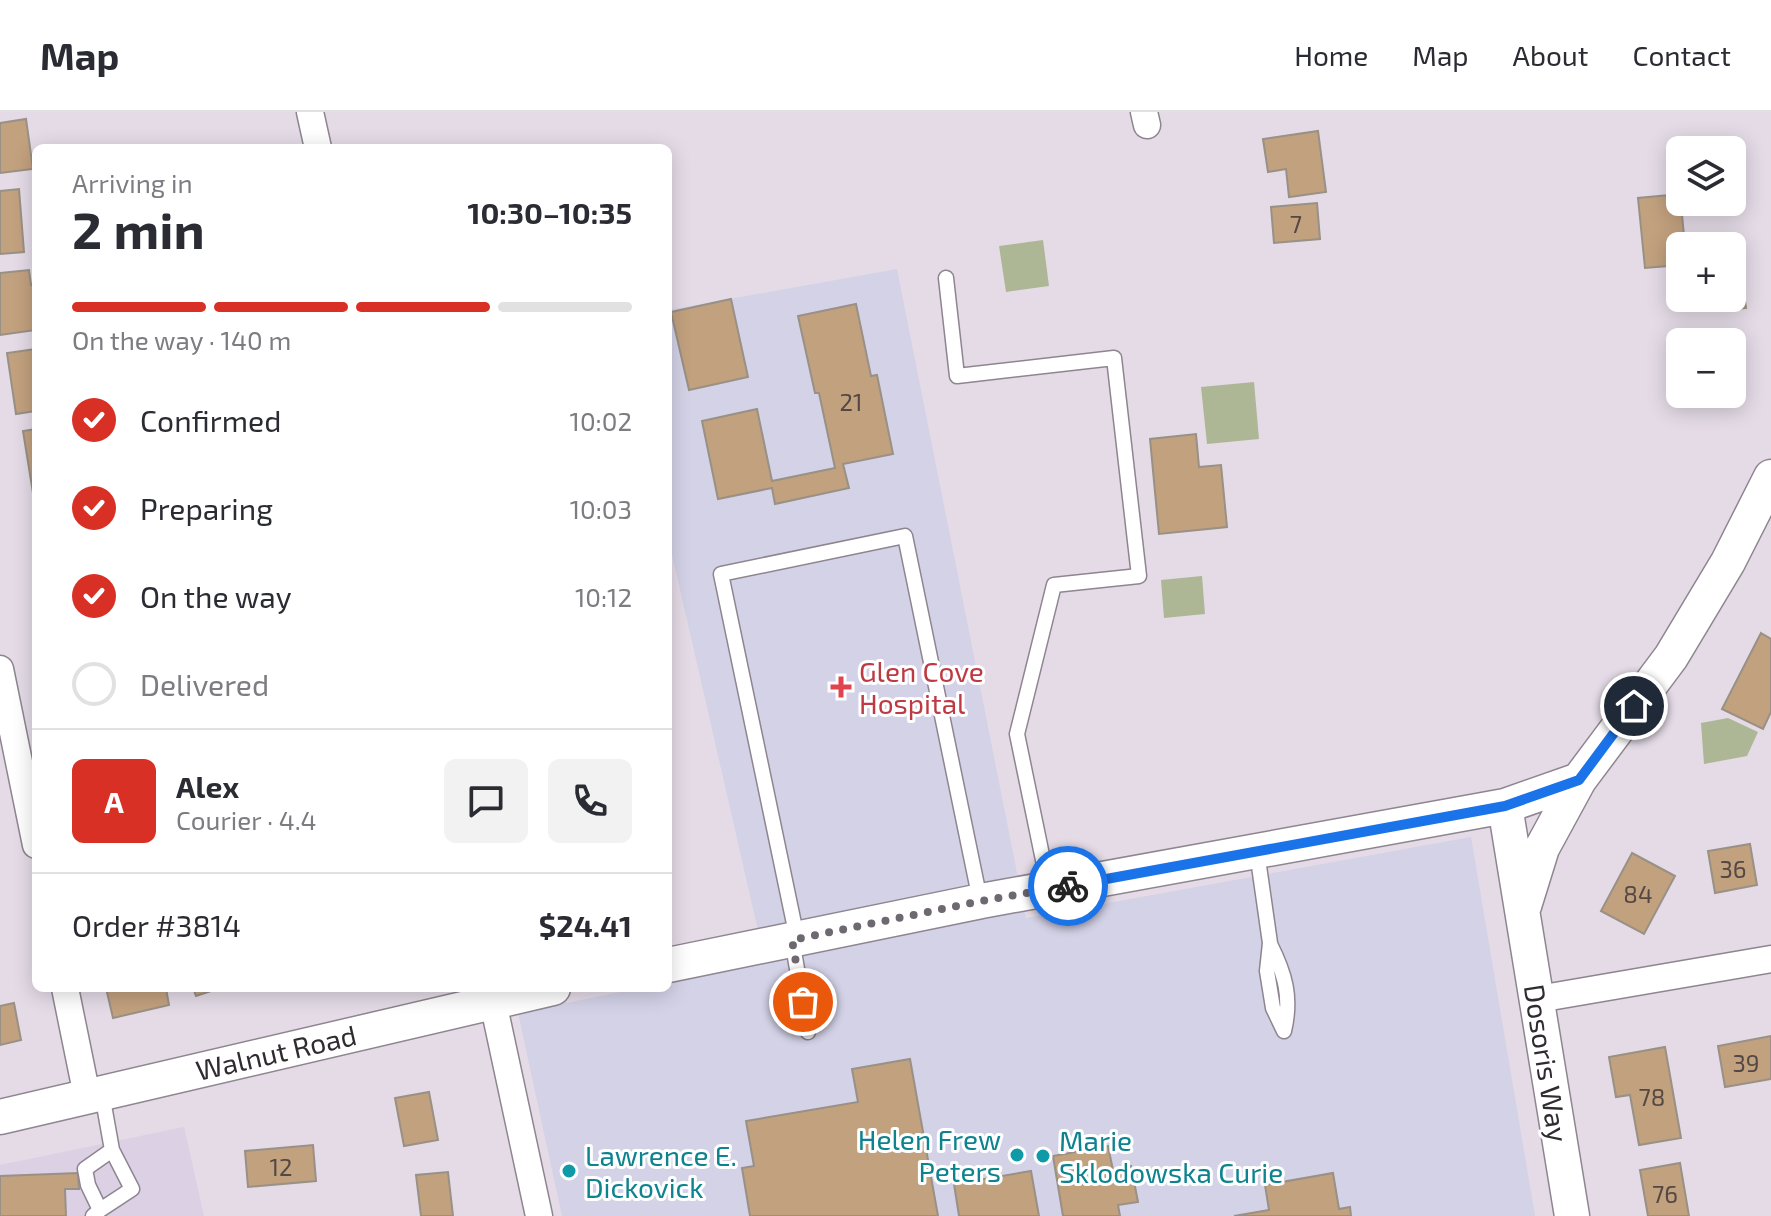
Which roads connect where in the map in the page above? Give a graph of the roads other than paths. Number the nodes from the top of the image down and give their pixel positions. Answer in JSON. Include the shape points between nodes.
{"nodes":[{"id":1,"x":310,"y":112,"type":"edge"},
{"id":2,"x":317,"y":144,"type":"edge"},
{"id":3,"x":946,"y":278,"type":"dead end"},
{"id":4,"x":1771,"y":477,"type":"edge"},
{"id":5,"x":0,"y":669,"type":"edge"},
{"id":6,"x":1579,"y":780,"type":"junction"},
{"id":7,"x":1505,"y":806,"type":"junction"},
{"id":8,"x":32,"y":825,"type":"edge"},
{"id":9,"x":1256,"y":852,"type":"junction"},
{"id":10,"x":1049,"y":890,"type":"junction"},
{"id":11,"x":981,"y":901,"type":"junction"},
{"id":12,"x":1522,"y":910,"type":"junction"},
{"id":13,"x":794,"y":939,"type":"junction"},
{"id":14,"x":1270,"y":943,"type":"junction"},
{"id":15,"x":1771,"y":959,"type":"edge"},
{"id":16,"x":672,"y":964,"type":"edge"},
{"id":17,"x":66,"y":992,"type":"edge"},
{"id":18,"x":512,"y":992,"type":"edge"},
{"id":19,"x":491,"y":994,"type":"edge"},
{"id":20,"x":1538,"y":999,"type":"junction"},
{"id":21,"x":808,"y":1032,"type":"dead end"},
{"id":22,"x":94,"y":1094,"type":"junction"},
{"id":23,"x":0,"y":1117,"type":"edge"},
{"id":24,"x":112,"y":1150,"type":"junction"},
{"id":25,"x":96,"y":1213,"type":"edge"},
{"id":26,"x":539,"y":1216,"type":"edge"},
{"id":27,"x":1572,"y":1216,"type":"edge"}],
"edges":[{"from":1,"to":2,"type":"street"},
{"from":3,"to":10,"type":"lane","via":[[957,376],[1114,358],[1139,576],[1054,585],[1017,734]]},
{"from":4,"to":6,"type":"street","via":[[1671,657]]},
{"from":5,"to":8,"type":"street"},
{"from":6,"to":7,"type":"street"},
{"from":6,"to":12,"type":"street","name":"Dosoris Way","via":[[1542,848]]},
{"from":7,"to":9,"type":"street"},
{"from":7,"to":12,"type":"street","name":"Dosoris Way"},
{"from":9,"to":10,"type":"street"},
{"from":9,"to":14,"type":"lane"},
{"from":10,"to":11,"type":"street"},
{"from":11,"to":13,"type":"street"},
{"from":11,"to":13,"type":"lane","via":[[905,536],[721,574]]},
{"from":12,"to":20,"type":"street","name":"Dosoris Way"},
{"from":13,"to":16,"type":"street"},
{"from":13,"to":21,"type":"lane"},
{"from":14,"to":14,"type":"lane","via":[[1271,998],[1284,1031],[1289,1012],[1284,971]]},
{"from":15,"to":20,"type":"street"},
{"from":17,"to":22,"type":"street"},
{"from":18,"to":19,"type":"street","name":"Walnut Road"},
{"from":19,"to":22,"type":"street","name":"Walnut Road"},
{"from":19,"to":26,"type":"street"},
{"from":20,"to":27,"type":"street","name":"Dosoris Way"},
{"from":22,"to":23,"type":"street","name":"Walnut Road"},
{"from":22,"to":24,"type":"lane"},
{"from":24,"to":25,"type":"lane","via":[[85,1169]]},
{"from":24,"to":25,"type":"lane","via":[[132,1189]]}]}
